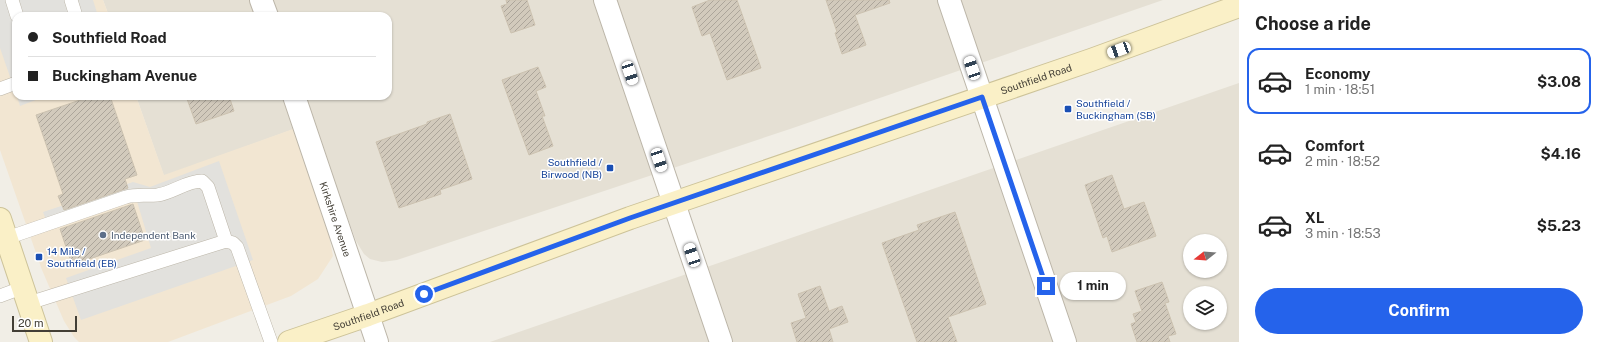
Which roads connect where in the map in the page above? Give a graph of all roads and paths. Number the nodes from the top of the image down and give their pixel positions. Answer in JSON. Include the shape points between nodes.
{"nodes":[{"id":1,"x":12,"y":0,"type":"edge"},
{"id":2,"x":71,"y":0,"type":"edge"},
{"id":3,"x":261,"y":0,"type":"edge"},
{"id":4,"x":605,"y":0,"type":"edge"},
{"id":5,"x":949,"y":0,"type":"edge"},
{"id":6,"x":1239,"y":6,"type":"edge"},
{"id":7,"x":16,"y":12,"type":"edge"},
{"id":8,"x":75,"y":12,"type":"edge"},
{"id":9,"x":266,"y":12,"type":"edge"},
{"id":10,"x":12,"y":84,"type":"edge"},
{"id":11,"x":0,"y":89,"type":"edge"},
{"id":12,"x":982,"y":97,"type":"junction"},
{"id":13,"x":295,"y":100,"type":"edge"},
{"id":14,"x":674,"y":203,"type":"junction"},
{"id":15,"x":4,"y":228,"type":"edge"},
{"id":16,"x":226,"y":242,"type":"junction"},
{"id":17,"x":26,"y":295,"type":"junction"},
{"id":18,"x":0,"y":296,"type":"edge"},
{"id":19,"x":368,"y":315,"type":"junction"},
{"id":20,"x":41,"y":342,"type":"edge"},
{"id":21,"x":271,"y":342,"type":"edge"},
{"id":22,"x":289,"y":342,"type":"edge"},
{"id":23,"x":377,"y":342,"type":"edge"},
{"id":24,"x":721,"y":342,"type":"edge"},
{"id":25,"x":1065,"y":342,"type":"edge"}],
"edges":[{"from":1,"to":7,"type":"lane"},
{"from":2,"to":8,"type":"lane"},
{"from":3,"to":9,"type":"street"},
{"from":4,"to":14,"type":"street"},
{"from":5,"to":12,"type":"street"},
{"from":6,"to":12,"type":"main road","name":"Southfield Road"},
{"from":10,"to":11,"type":"lane"},
{"from":12,"to":14,"type":"main road","name":"Southfield Road"},
{"from":12,"to":25,"type":"street"},
{"from":13,"to":19,"type":"street","name":"Kirkshire Avenue"},
{"from":14,"to":19,"type":"main road","name":"Southfield Road"},
{"from":14,"to":24,"type":"street"},
{"from":15,"to":16,"type":"lane","via":[[126,197],[158,195],[195,181],[202,182],[208,187]]},
{"from":15,"to":17,"type":"main road"},
{"from":16,"to":17,"type":"lane"},
{"from":16,"to":21,"type":"lane","via":[[237,247]]},
{"from":17,"to":18,"type":"lane"},
{"from":17,"to":20,"type":"main road"},
{"from":19,"to":22,"type":"main road","name":"Southfield Road"},
{"from":19,"to":23,"type":"street","name":"Kirkshire Avenue"}]}
